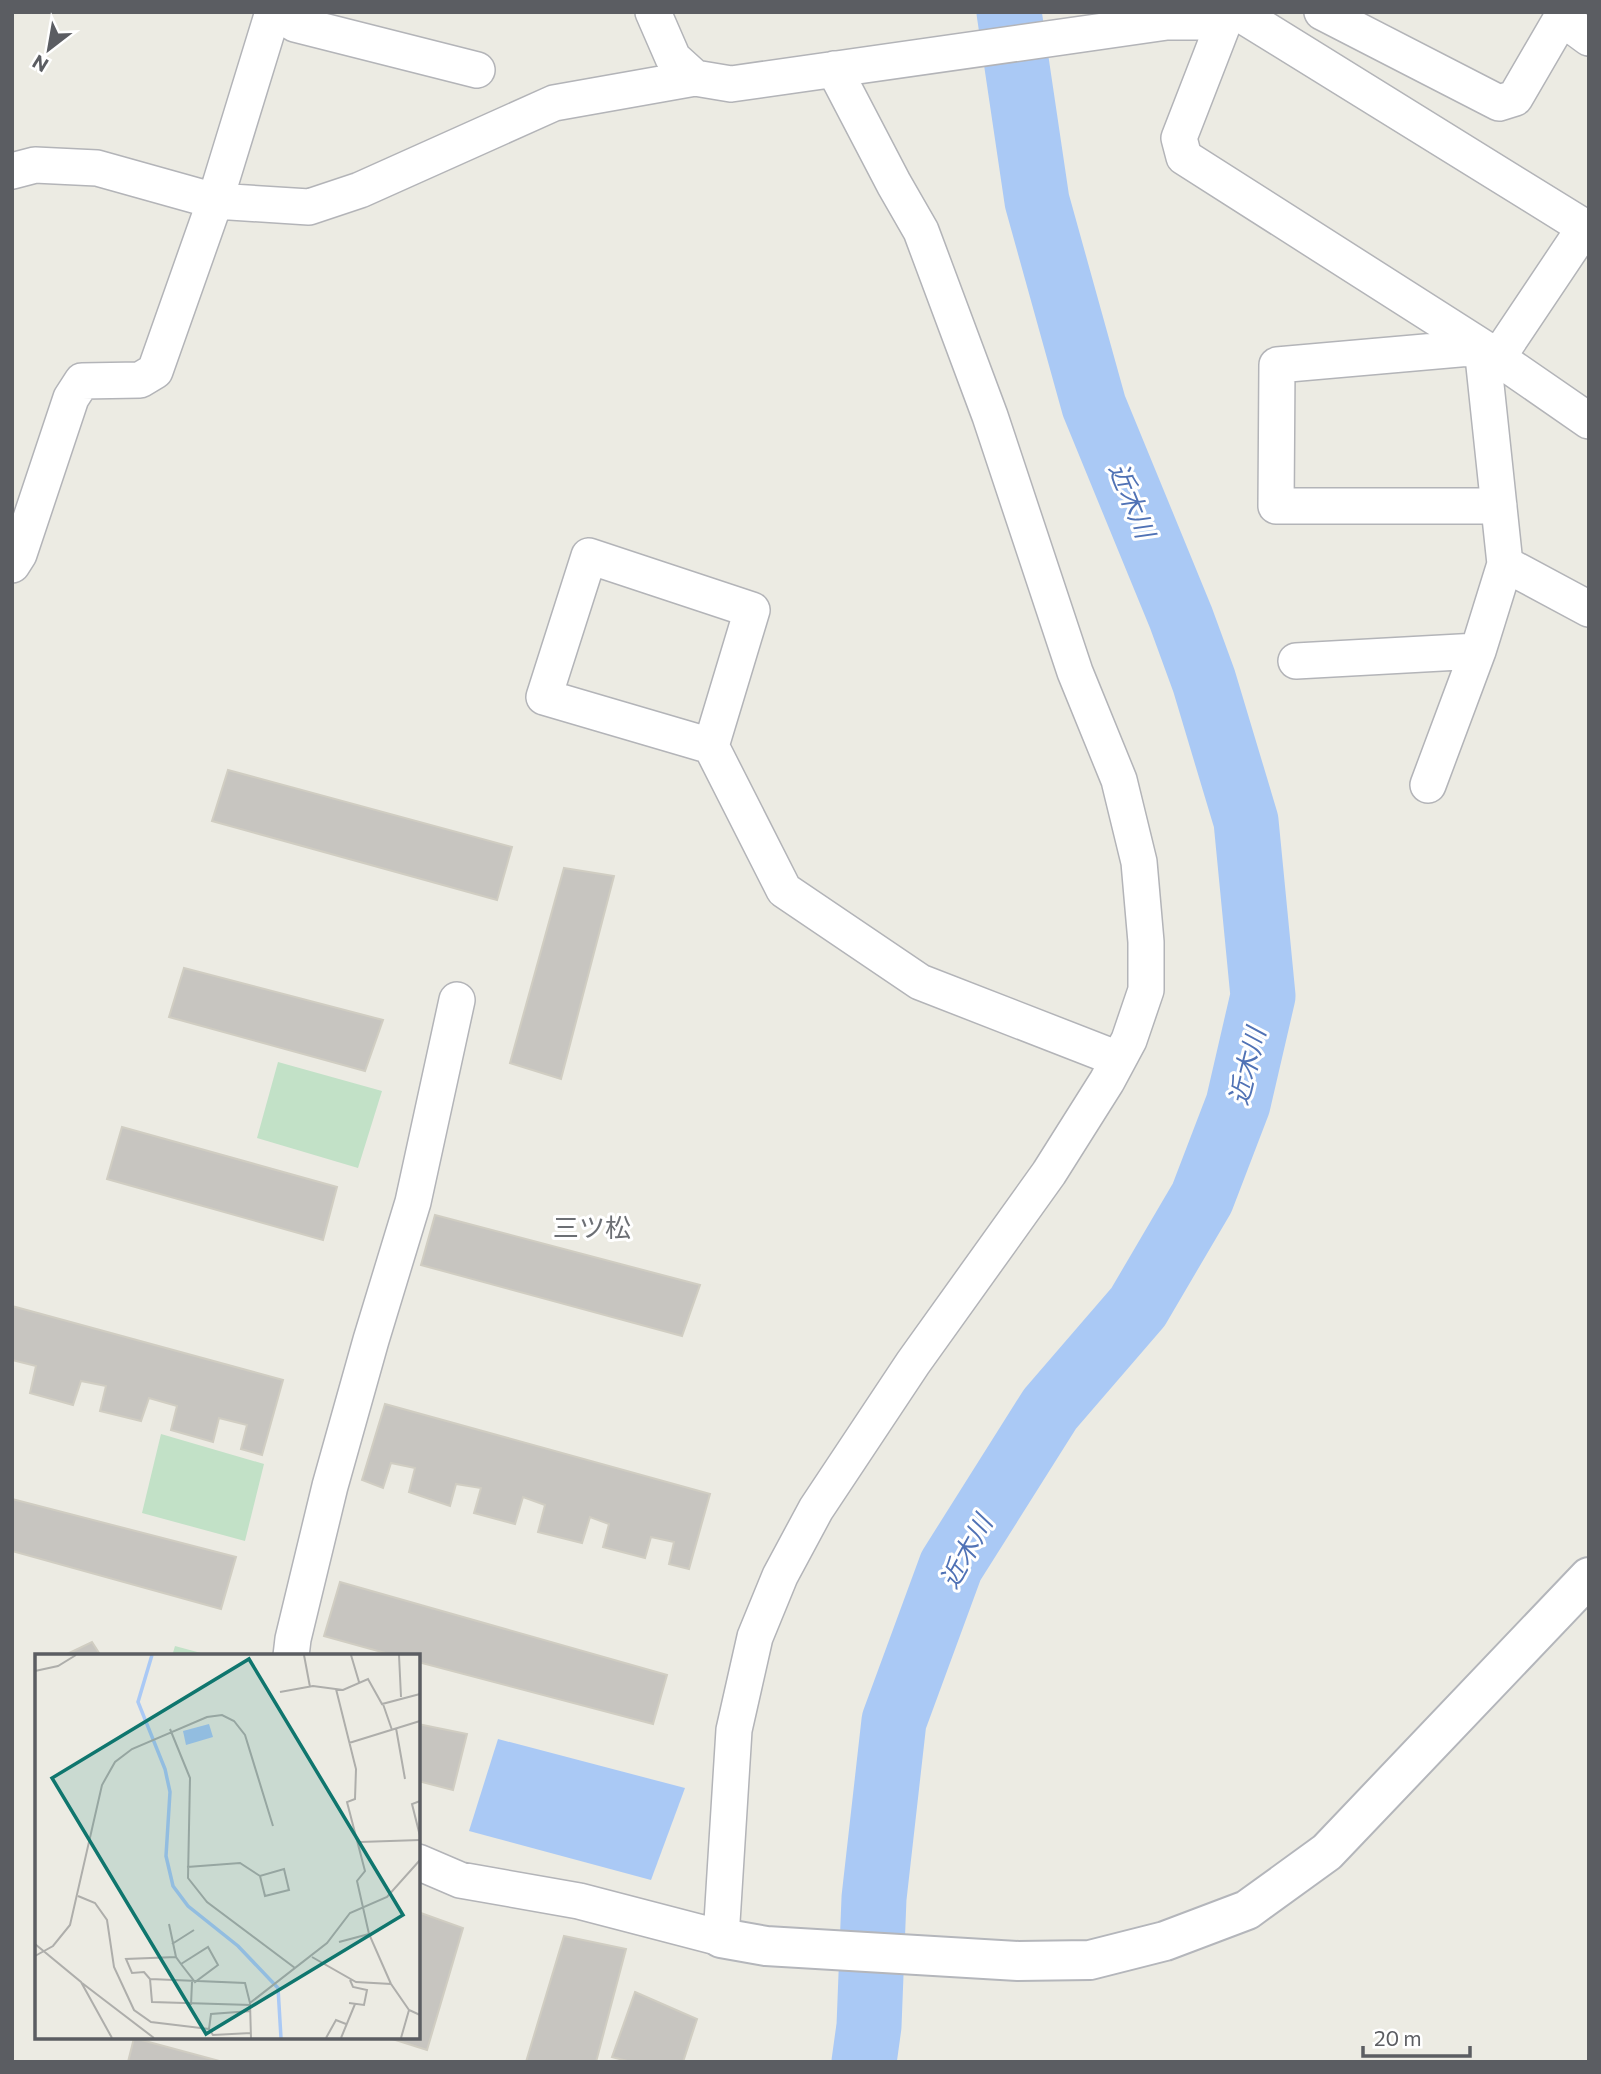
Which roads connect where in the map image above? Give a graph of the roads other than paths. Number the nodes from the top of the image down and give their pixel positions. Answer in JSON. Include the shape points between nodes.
{"nodes":[{"id":1,"x":273,"y":12,"type":"edge"},
{"id":2,"x":279,"y":12,"type":"edge"},
{"id":3,"x":653,"y":12,"type":"edge"},
{"id":4,"x":1322,"y":12,"type":"edge"},
{"id":5,"x":1230,"y":15,"type":"edge"},
{"id":6,"x":1572,"y":23,"type":"edge"},
{"id":7,"x":834,"y":69,"type":"junction"},
{"id":8,"x":477,"y":70,"type":"dead end"},
{"id":9,"x":695,"y":78,"type":"junction"},
{"id":10,"x":12,"y":171,"type":"edge"},
{"id":11,"x":215,"y":201,"type":"junction"},
{"id":12,"x":1587,"y":228,"type":"edge"},
{"id":13,"x":1490,"y":352,"type":"junction"},
{"id":14,"x":1589,"y":421,"type":"edge"},
{"id":15,"x":1499,"y":506,"type":"junction"},
{"id":16,"x":1505,"y":564,"type":"junction"},
{"id":17,"x":12,"y":565,"type":"edge"},
{"id":18,"x":1589,"y":609,"type":"edge"},
{"id":19,"x":1478,"y":651,"type":"junction"},
{"id":20,"x":1296,"y":662,"type":"dead end"},
{"id":21,"x":711,"y":746,"type":"junction"},
{"id":22,"x":1428,"y":785,"type":"dead end"},
{"id":23,"x":457,"y":1000,"type":"dead end"},
{"id":24,"x":1118,"y":1059,"type":"junction"},
{"id":25,"x":1589,"y":1577,"type":"edge"},
{"id":26,"x":291,"y":1654,"type":"edge"},
{"id":27,"x":420,"y":1863,"type":"edge"},
{"id":28,"x":721,"y":1938,"type":"junction"}],
"edges":[{"from":1,"to":11,"type":"street"},
{"from":2,"to":8,"type":"street","via":[[295,24]]},
{"from":3,"to":9,"type":"street","via":[[673,58]]},
{"from":4,"to":6,"type":"street","via":[[1499,103],[1515,98]]},
{"from":5,"to":7,"type":"street"},
{"from":5,"to":12,"type":"street"},
{"from":5,"to":13,"type":"street","via":[[1180,138],[1184,157]]},
{"from":7,"to":9,"type":"street","via":[[731,84]]},
{"from":7,"to":24,"type":"street","via":[[921,232],[990,416],[1075,672],[1119,780],[1139,862],[1146,990]]},
{"from":9,"to":11,"type":"street","via":[[554,103],[359,190],[309,207]]},
{"from":10,"to":11,"type":"street","via":[[35,165],[97,168]]},
{"from":11,"to":17,"type":"street","via":[[155,371],[141,380],[82,381],[71,397]]},
{"from":12,"to":13,"type":"street"},
{"from":13,"to":14,"type":"street"},
{"from":13,"to":15,"type":"street"},
{"from":13,"to":15,"type":"street","via":[[1278,365],[1276,506]]},
{"from":15,"to":16,"type":"street"},
{"from":16,"to":18,"type":"street"},
{"from":16,"to":19,"type":"street"},
{"from":19,"to":20,"type":"street"},
{"from":19,"to":22,"type":"street"},
{"from":21,"to":21,"type":"street","via":[[752,610],[589,556],[544,697]]},
{"from":21,"to":24,"type":"street","via":[[784,890],[920,982]]},
{"from":23,"to":26,"type":"street","via":[[413,1202],[330,1486]]},
{"from":24,"to":28,"type":"street","via":[[1049,1173],[913,1363],[824,1498],[780,1576],[755,1637],[734,1730]]},
{"from":25,"to":28,"type":"street","via":[[1327,1852],[1247,1910],[1166,1941],[1090,1960],[1018,1961],[766,1946]]},
{"from":27,"to":28,"type":"street","via":[[460,1880],[579,1901]]}]}
